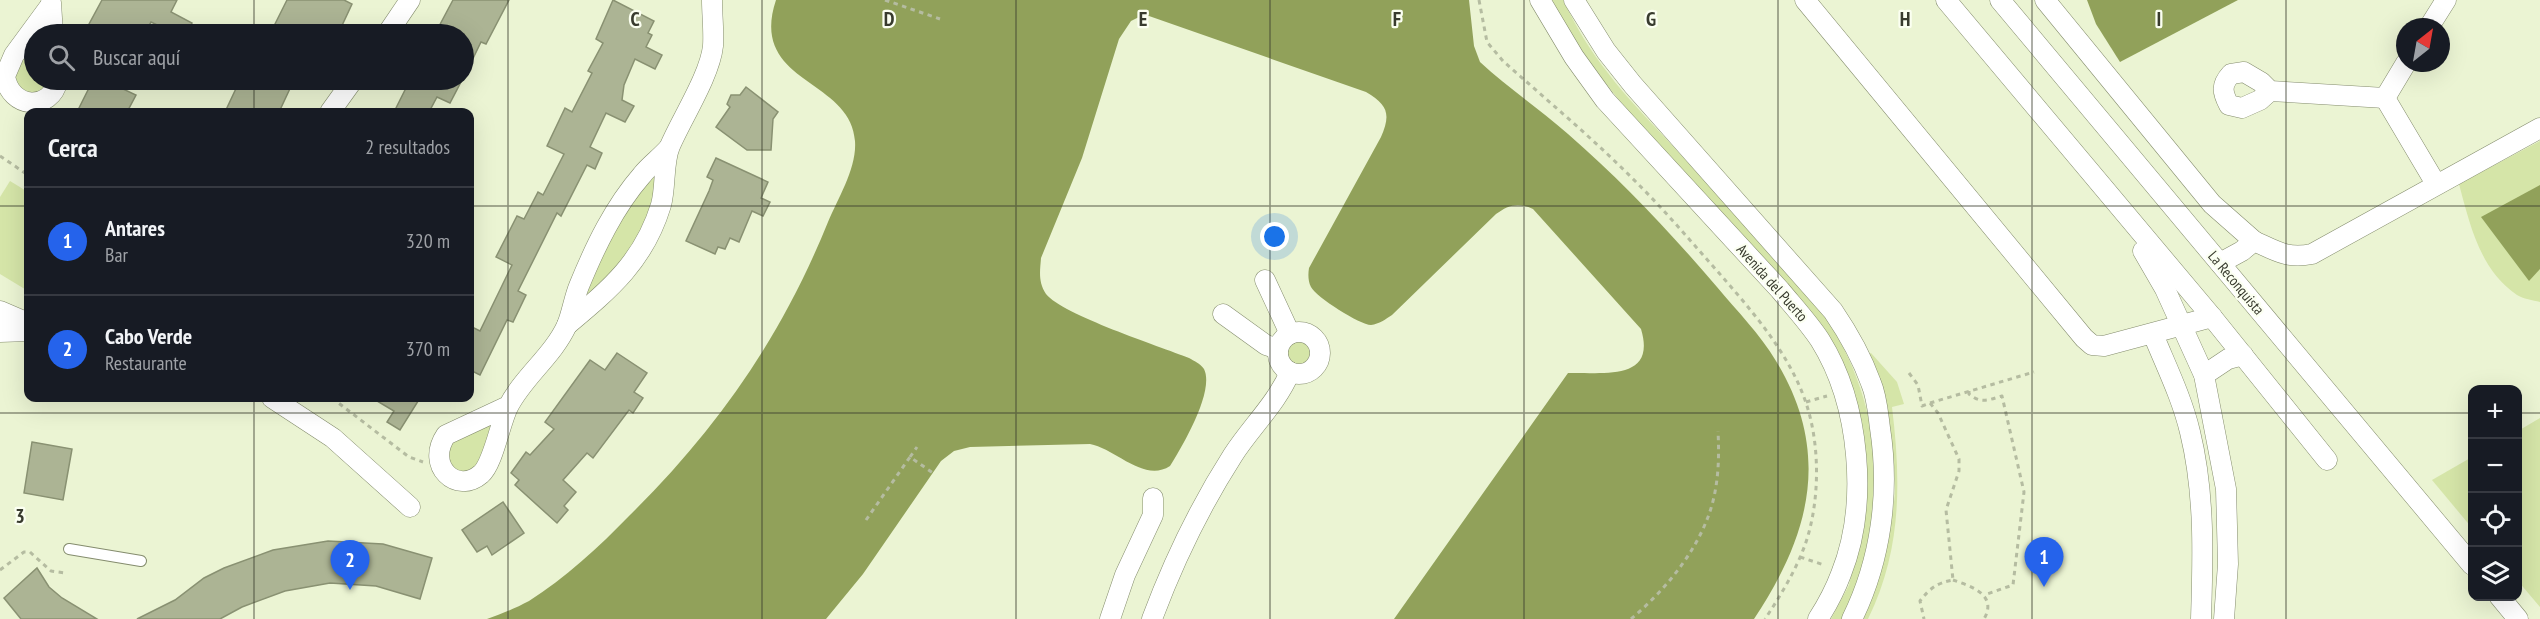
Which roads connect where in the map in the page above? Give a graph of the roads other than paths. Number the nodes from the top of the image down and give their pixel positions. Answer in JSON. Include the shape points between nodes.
{"nodes":[{"id":1,"x":410,"y":0,"type":"edge"},
{"id":2,"x":712,"y":0,"type":"edge"},
{"id":3,"x":1540,"y":0,"type":"edge"},
{"id":4,"x":1574,"y":0,"type":"edge"},
{"id":5,"x":1804,"y":0,"type":"edge"},
{"id":6,"x":1946,"y":0,"type":"edge"},
{"id":7,"x":2000,"y":0,"type":"edge"},
{"id":8,"x":2045,"y":0,"type":"edge"},
{"id":9,"x":2446,"y":0,"type":"edge"},
{"id":10,"x":51,"y":3,"type":"edge"},
{"id":11,"x":2435,"y":18,"type":"edge"},
{"id":12,"x":36,"y":24,"type":"edge"},
{"id":13,"x":52,"y":24,"type":"edge"},
{"id":14,"x":394,"y":24,"type":"edge"},
{"id":15,"x":24,"y":41,"type":"edge"},
{"id":16,"x":2401,"y":72,"type":"edge"},
{"id":17,"x":54,"y":90,"type":"edge"},
{"id":18,"x":345,"y":90,"type":"edge"},
{"id":19,"x":2270,"y":91,"type":"dead end"},
{"id":20,"x":2385,"y":98,"type":"junction"},
{"id":21,"x":333,"y":108,"type":"edge"},
{"id":22,"x":2540,"y":128,"type":"edge"},
{"id":23,"x":668,"y":149,"type":"junction"},
{"id":24,"x":2436,"y":184,"type":"junction"},
{"id":25,"x":2118,"y":207,"type":"junction"},
{"id":26,"x":2254,"y":241,"type":"junction"},
{"id":27,"x":2220,"y":263,"type":"junction"},
{"id":28,"x":1265,"y":280,"type":"dead end"},
{"id":29,"x":0,"y":311,"type":"edge"},
{"id":30,"x":1223,"y":314,"type":"dead end"},
{"id":31,"x":2212,"y":317,"type":"junction"},
{"id":32,"x":24,"y":321,"type":"edge"},
{"id":33,"x":567,"y":325,"type":"junction"},
{"id":34,"x":2182,"y":325,"type":"junction"},
{"id":35,"x":24,"y":331,"type":"edge"},
{"id":36,"x":0,"y":332,"type":"edge"},
{"id":37,"x":2153,"y":334,"type":"junction"},
{"id":38,"x":1284,"y":342,"type":"junction"},
{"id":39,"x":2243,"y":355,"type":"junction"},
{"id":40,"x":1290,"y":372,"type":"junction"},
{"id":41,"x":2204,"y":375,"type":"junction"},
{"id":42,"x":278,"y":402,"type":"edge"},
{"id":43,"x":508,"y":406,"type":"junction"},
{"id":44,"x":2327,"y":460,"type":"dead end"},
{"id":45,"x":1153,"y":498,"type":"dead end"},
{"id":46,"x":410,"y":507,"type":"dead end"},
{"id":47,"x":69,"y":549,"type":"dead end"},
{"id":48,"x":2468,"y":560,"type":"edge"},
{"id":49,"x":141,"y":561,"type":"dead end"},
{"id":50,"x":1161,"y":595,"type":"junction"},
{"id":51,"x":2502,"y":601,"type":"edge"},
{"id":52,"x":1110,"y":619,"type":"edge"},
{"id":53,"x":1152,"y":619,"type":"edge"},
{"id":54,"x":1158,"y":619,"type":"edge"},
{"id":55,"x":1818,"y":619,"type":"edge"},
{"id":56,"x":1852,"y":619,"type":"edge"},
{"id":57,"x":2201,"y":619,"type":"edge"},
{"id":58,"x":2224,"y":619,"type":"edge"},
{"id":59,"x":2518,"y":619,"type":"edge"}],
"edges":[{"from":1,"to":14,"type":"street"},
{"from":2,"to":23,"type":"street","via":[[713,48]]},
{"from":3,"to":55,"type":"street","name":"Avenida del Puerto","via":[[1605,100],[1780,290],[1832,363],[1856,446],[1856,505],[1842,572]]},
{"from":4,"to":56,"type":"street","name":"Avenida del Puerto","via":[[1633,85],[1833,310],[1872,384],[1882,441],[1883,503],[1868,582]]},
{"from":5,"to":37,"type":"street","via":[[2084,338],[2092,345],[2104,346]]},
{"from":6,"to":25,"type":"street"},
{"from":7,"to":27,"type":"street","name":"La Reconquista"},
{"from":8,"to":26,"type":"street","via":[[2212,204]]},
{"from":9,"to":11,"type":"street"},
{"from":10,"to":12,"type":"street"},
{"from":10,"to":13,"type":"street"},
{"from":15,"to":17,"type":"street","via":[[4,76],[11,94],[32,102],[48,97]]},
{"from":16,"to":20,"type":"street"},
{"from":18,"to":21,"type":"street"},
{"from":19,"to":20,"type":"street"},
{"from":20,"to":24,"type":"street"},
{"from":22,"to":24,"type":"street"},
{"from":23,"to":33,"type":"street","via":[[642,175],[595,248]]},
{"from":23,"to":33,"type":"street","via":[[666,181],[650,234],[612,288]]},
{"from":24,"to":26,"type":"street","via":[[2312,254],[2283,254]]},
{"from":25,"to":31,"type":"street"},
{"from":25,"to":34,"type":"street"},
{"from":26,"to":27,"type":"street"},
{"from":27,"to":48,"type":"street","name":"La Reconquista"},
{"from":28,"to":38,"type":"street"},
{"from":29,"to":32,"type":"street"},
{"from":30,"to":38,"type":"street","via":[[1266,345]]},
{"from":31,"to":34,"type":"street"},
{"from":31,"to":39,"type":"street"},
{"from":33,"to":43,"type":"street"},
{"from":34,"to":37,"type":"street"},
{"from":34,"to":41,"type":"street"},
{"from":35,"to":36,"type":"street"},
{"from":37,"to":57,"type":"street","via":[[2190,432],[2197,470]]},
{"from":38,"to":40,"type":"street","via":[[1280,362]]},
{"from":38,"to":40,"type":"street","via":[[1303,332],[1319,345],[1316,366],[1304,373]]},
{"from":39,"to":41,"type":"street","via":[[2228,359]]},
{"from":39,"to":44,"type":"street"},
{"from":40,"to":50,"type":"street","via":[[1203,504]]},
{"from":41,"to":58,"type":"street","via":[[2226,489]]},
{"from":42,"to":46,"type":"street","via":[[333,438]]},
{"from":43,"to":43,"type":"street","via":[[446,435],[440,444],[439,462],[450,477],[462,482],[482,474],[489,465]]},
{"from":45,"to":52,"type":"street","via":[[1153,515],[1125,574]]},
{"from":47,"to":49,"type":"lane"},
{"from":50,"to":53,"type":"street"},
{"from":50,"to":54,"type":"street"},
{"from":51,"to":59,"type":"street"}]}
